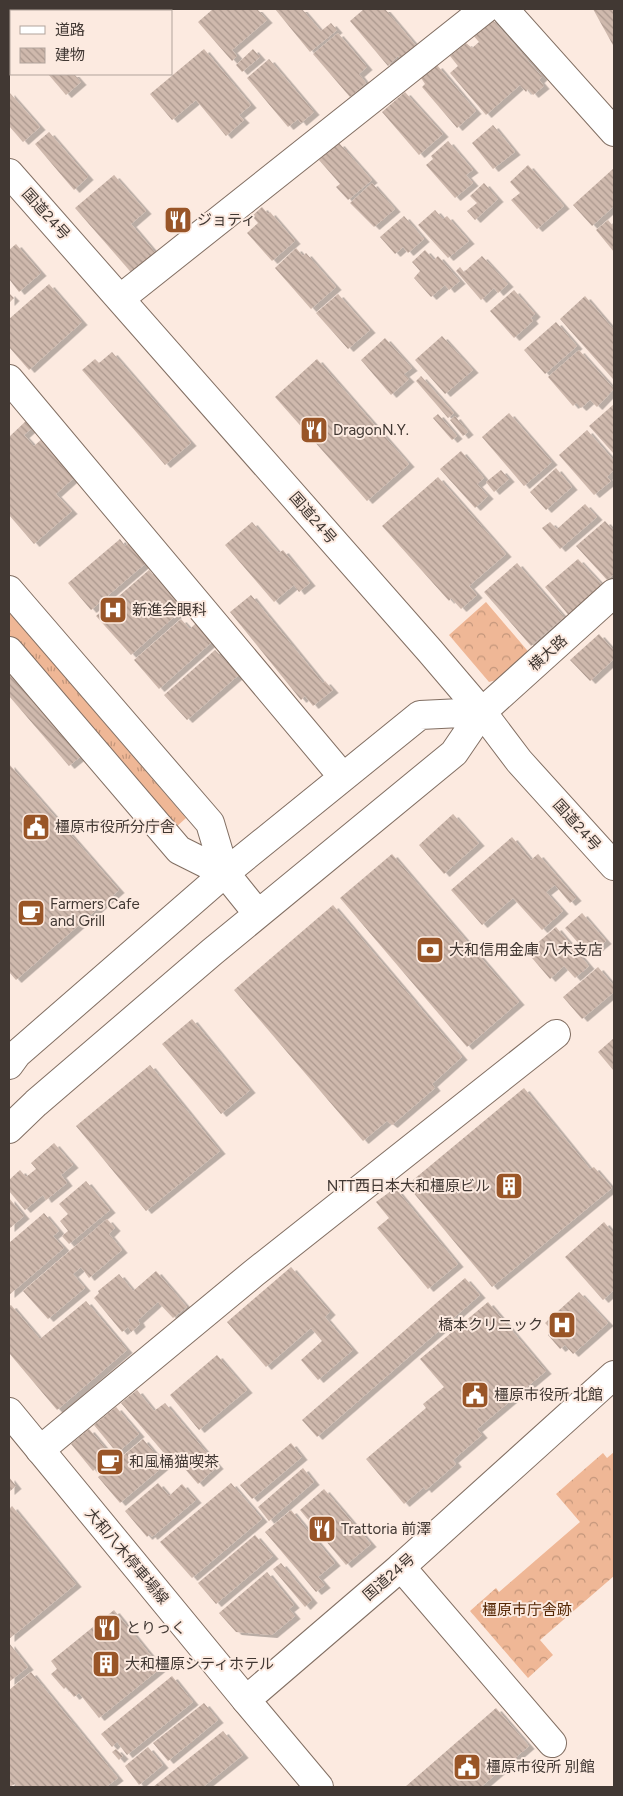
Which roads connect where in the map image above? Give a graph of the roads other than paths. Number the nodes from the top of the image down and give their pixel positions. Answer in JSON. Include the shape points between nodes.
{"nodes":[{"id":1,"x":485,"y":9,"type":"edge"},
{"id":2,"x":504,"y":9,"type":"edge"},
{"id":3,"x":614,"y":132,"type":"edge"},
{"id":4,"x":9,"y":173,"type":"edge"},
{"id":5,"x":121,"y":298,"type":"junction"},
{"id":6,"x":9,"y":379,"type":"edge"},
{"id":7,"x":9,"y":590,"type":"edge"},
{"id":8,"x":614,"y":593,"type":"edge"},
{"id":9,"x":9,"y":651,"type":"edge"},
{"id":10,"x":482,"y":712,"type":"junction"},
{"id":11,"x":343,"y":777,"type":"junction"},
{"id":12,"x":614,"y":866,"type":"edge"},
{"id":13,"x":225,"y":873,"type":"junction"},
{"id":14,"x":258,"y":914,"type":"junction"},
{"id":15,"x":556,"y":1034,"type":"dead end"},
{"id":16,"x":12,"y":1054,"type":"edge"},
{"id":17,"x":9,"y":1130,"type":"edge"},
{"id":18,"x":614,"y":1375,"type":"edge"},
{"id":19,"x":9,"y":1412,"type":"edge"},
{"id":20,"x":40,"y":1450,"type":"junction"},
{"id":21,"x":401,"y":1567,"type":"junction"},
{"id":22,"x":246,"y":1700,"type":"junction"},
{"id":23,"x":552,"y":1743,"type":"dead end"},
{"id":24,"x":319,"y":1787,"type":"edge"}],
"edges":[{"from":1,"to":5,"type":"main road"},
{"from":2,"to":3,"type":"main road"},
{"from":4,"to":5,"type":"main road","name":"国道24号"},
{"from":5,"to":10,"type":"main road","name":"国道24号"},
{"from":6,"to":11,"type":"main road"},
{"from":7,"to":13,"type":"main road","via":[[210,823]]},
{"from":8,"to":10,"type":"main road","name":"横大路"},
{"from":9,"to":13,"type":"main road","via":[[179,850]]},
{"from":10,"to":11,"type":"main road","via":[[420,715]]},
{"from":10,"to":12,"type":"main road","name":"国道24号","via":[[519,761]]},
{"from":10,"to":14,"type":"main road","name":"横大路","via":[[454,754]]},
{"from":11,"to":13,"type":"main road"},
{"from":13,"to":14,"type":"main road"},
{"from":13,"to":16,"type":"main road"},
{"from":14,"to":17,"type":"main road","name":"横大路","via":[[36,1103]]},
{"from":15,"to":20,"type":"main road","via":[[254,1273]]},
{"from":18,"to":21,"type":"main road","name":"国道24号"},
{"from":19,"to":20,"type":"main road","name":"大和八木停車場線"},
{"from":20,"to":22,"type":"main road","name":"大和八木停車場線"},
{"from":21,"to":22,"type":"main road","name":"国道24号"},
{"from":21,"to":23,"type":"main road"},
{"from":22,"to":24,"type":"main road"}]}
